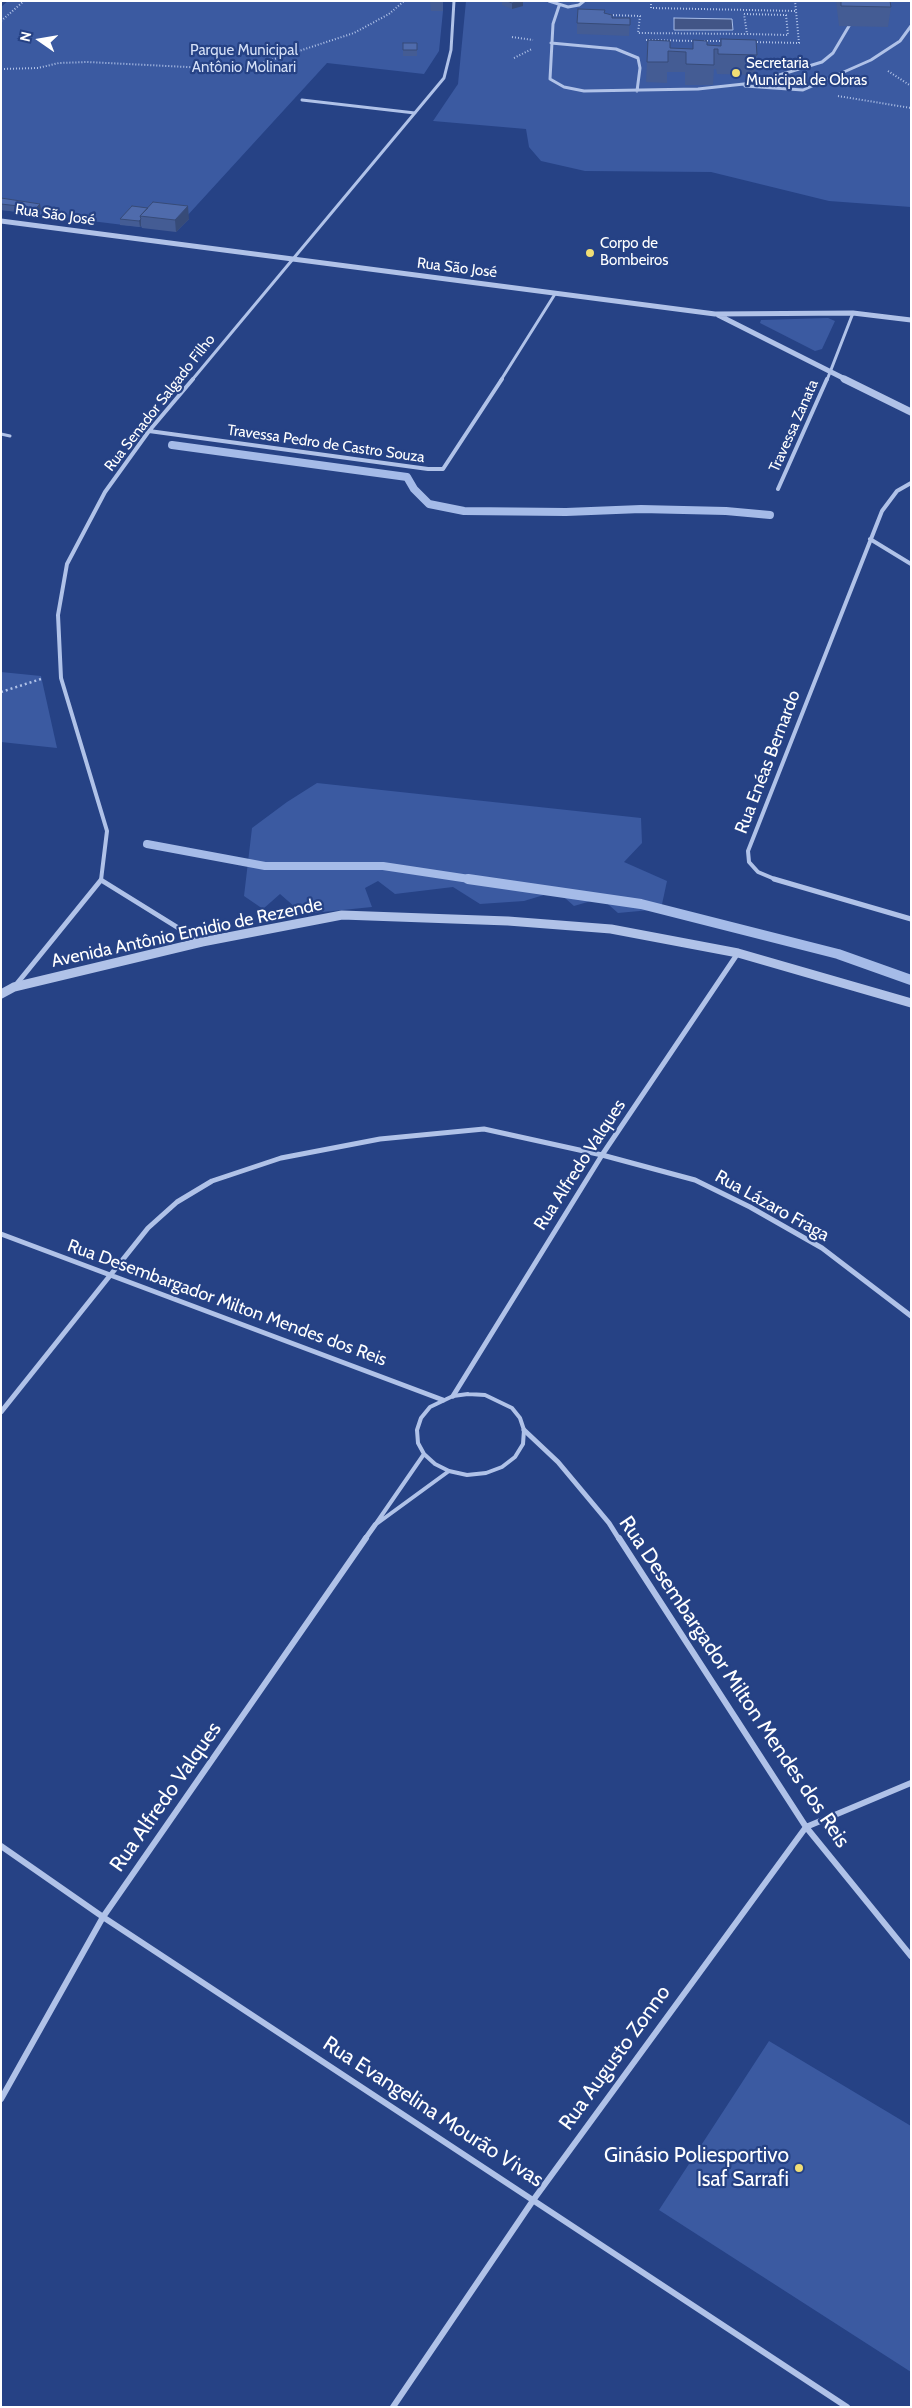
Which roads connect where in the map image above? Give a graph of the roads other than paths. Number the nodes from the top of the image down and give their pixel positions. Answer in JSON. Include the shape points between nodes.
{"nodes":[{"id":1,"x":454,"y":1,"type":"edge"},
{"id":2,"x":549,"y":1,"type":"edge"},
{"id":3,"x":584,"y":1,"type":"edge"},
{"id":4,"x":559,"y":6,"type":"junction"},
{"id":5,"x":849,"y":26,"type":"dead end"},
{"id":6,"x":911,"y":26,"type":"edge"},
{"id":7,"x":551,"y":43,"type":"junction"},
{"id":8,"x":734,"y":86,"type":"junction"},
{"id":9,"x":636,"y":90,"type":"junction"},
{"id":10,"x":302,"y":100,"type":"dead end"},
{"id":11,"x":415,"y":113,"type":"junction"},
{"id":12,"x":1,"y":221,"type":"edge"},
{"id":13,"x":290,"y":259,"type":"junction"},
{"id":14,"x":555,"y":294,"type":"junction"},
{"id":15,"x":853,"y":313,"type":"junction"},
{"id":16,"x":715,"y":314,"type":"junction"},
{"id":17,"x":911,"y":320,"type":"edge"},
{"id":18,"x":830,"y":372,"type":"junction"},
{"id":19,"x":911,"y":412,"type":"edge"},
{"id":20,"x":149,"y":431,"type":"junction"},
{"id":21,"x":1,"y":434,"type":"edge"},
{"id":22,"x":10,"y":436,"type":"dead end"},
{"id":23,"x":911,"y":483,"type":"edge"},
{"id":24,"x":778,"y":489,"type":"dead end"},
{"id":25,"x":870,"y":539,"type":"junction"},
{"id":26,"x":911,"y":564,"type":"edge"},
{"id":27,"x":101,"y":880,"type":"junction"},
{"id":28,"x":911,"y":919,"type":"edge"},
{"id":29,"x":202,"y":942,"type":"junction"},
{"id":30,"x":738,"y":952,"type":"junction"},
{"id":31,"x":14,"y":987,"type":"junction"},
{"id":32,"x":1,"y":994,"type":"edge"},
{"id":33,"x":911,"y":1003,"type":"edge"},
{"id":34,"x":602,"y":1155,"type":"junction"},
{"id":35,"x":1,"y":1234,"type":"edge"},
{"id":36,"x":109,"y":1276,"type":"junction"},
{"id":37,"x":911,"y":1316,"type":"edge"},
{"id":38,"x":453,"y":1396,"type":"junction"},
{"id":39,"x":443,"y":1400,"type":"junction"},
{"id":40,"x":1,"y":1412,"type":"edge"},
{"id":41,"x":524,"y":1430,"type":"junction"},
{"id":42,"x":424,"y":1454,"type":"junction"},
{"id":43,"x":449,"y":1471,"type":"junction"},
{"id":44,"x":375,"y":1525,"type":"junction"},
{"id":45,"x":911,"y":1784,"type":"edge"},
{"id":46,"x":806,"y":1827,"type":"junction"},
{"id":47,"x":1,"y":1846,"type":"edge"},
{"id":48,"x":103,"y":1916,"type":"junction"},
{"id":49,"x":911,"y":1956,"type":"edge"},
{"id":50,"x":1,"y":2099,"type":"edge"},
{"id":51,"x":534,"y":2199,"type":"junction"},
{"id":52,"x":393,"y":2407,"type":"edge"},
{"id":53,"x":847,"y":2407,"type":"edge"}],
"edges":[{"from":1,"to":11,"type":"street","name":"Rua Senador Salgado Filho","via":[[451,50],[444,78]]},
{"from":2,"to":4,"type":"street"},
{"from":3,"to":4,"type":"street","via":[[575,6]]},
{"from":4,"to":7,"type":"street"},
{"from":5,"to":8,"type":"street","via":[[833,53],[822,62]]},
{"from":6,"to":8,"type":"street","via":[[900,40],[871,60],[803,90]]},
{"from":7,"to":9,"type":"street","via":[[616,49],[638,58],[640,68]]},
{"from":7,"to":9,"type":"street","via":[[552,82],[584,91]]},
{"from":8,"to":9,"type":"street"},
{"from":10,"to":11,"type":"street"},
{"from":11,"to":13,"type":"street","name":"Rua Senador Salgado Filho"},
{"from":12,"to":13,"type":"street","name":"Rua São José"},
{"from":13,"to":14,"type":"street","name":"Rua São José"},
{"from":13,"to":20,"type":"street","name":"Rua Senador Salgado Filho"},
{"from":14,"to":16,"type":"street","name":"Rua São José"},
{"from":14,"to":20,"type":"street","name":"Travessa Pedro de Castro Souza","via":[[442,469]]},
{"from":15,"to":16,"type":"street","name":"Rua São José"},
{"from":15,"to":17,"type":"street","name":"Rua São José"},
{"from":15,"to":18,"type":"street","name":"Travessa Zanata"},
{"from":16,"to":18,"type":"street"},
{"from":18,"to":19,"type":"street"},
{"from":18,"to":24,"type":"street","name":"Travessa Zanata"},
{"from":20,"to":27,"type":"street","name":"Rua Senador Salgado Filho","via":[[105,492],[67,564],[58,615],[61,672],[107,831]]},
{"from":21,"to":22,"type":"lane"},
{"from":23,"to":25,"type":"street","name":"Rua Enéas Bernardo","via":[[897,491],[882,511]]},
{"from":25,"to":26,"type":"street"},
{"from":25,"to":28,"type":"street","name":"Rua Enéas Bernardo","via":[[748,851],[749,862],[758,872],[783,882]]},
{"from":27,"to":29,"type":"street"},
{"from":27,"to":31,"type":"street"},
{"from":29,"to":30,"type":"street","name":"Avenida Antônio Emidio de Rezende","via":[[342,915],[508,921],[610,929]]},
{"from":29,"to":31,"type":"street","name":"Avenida Antônio Emidio de Rezende"},
{"from":30,"to":33,"type":"street","name":"Avenida Antônio Emidio de Rezende"},
{"from":30,"to":34,"type":"street","name":"Rua Alfredo Valques"},
{"from":31,"to":32,"type":"street","name":"Avenida Antônio Emidio de Rezende"},
{"from":34,"to":36,"type":"street","name":"Rua Lázaro Fraga","via":[[484,1129],[380,1139],[282,1158],[212,1181],[177,1202],[148,1228]]},
{"from":34,"to":37,"type":"street","name":"Rua Lázaro Fraga","via":[[696,1180],[750,1207],[822,1248]]},
{"from":34,"to":38,"type":"street","name":"Rua Alfredo Valques"},
{"from":35,"to":36,"type":"street","name":"Rua Desembargador Milton Mendes dos Reis"},
{"from":36,"to":39,"type":"street","name":"Rua Desembargador Milton Mendes dos Reis"},
{"from":36,"to":40,"type":"street","name":"Rua Lázaro Fraga"},
{"from":38,"to":39,"type":"lane","name":"Rua Desembargador Milton Mendes dos Reis"},
{"from":38,"to":41,"type":"lane","name":"Rua Desembargador Milton Mendes dos Reis","via":[[485,1395],[499,1400],[512,1408]]},
{"from":39,"to":42,"type":"lane","name":"Rua Desembargador Milton Mendes dos Reis","via":[[430,1407],[421,1418],[417,1430],[418,1443]]},
{"from":41,"to":43,"type":"lane","via":[[523,1444],[515,1457],[502,1467],[467,1475]]},
{"from":41,"to":46,"type":"street","name":"Rua Desembargador Milton Mendes dos Reis","via":[[558,1462],[609,1523]]},
{"from":42,"to":43,"type":"lane"},
{"from":42,"to":44,"type":"lane","name":"Rua Alfredo Valques"},
{"from":43,"to":44,"type":"lane","name":"Rua Alfredo Valques"},
{"from":44,"to":48,"type":"street","name":"Rua Alfredo Valques"},
{"from":45,"to":46,"type":"street"},
{"from":46,"to":49,"type":"street","name":"Rua Desembargador Milton Mendes dos Reis"},
{"from":46,"to":51,"type":"street","name":"Rua Augusto Zonno"},
{"from":47,"to":48,"type":"street","name":"Rua Evangelina Mourão Vivas"},
{"from":48,"to":50,"type":"street","name":"Rua Alfredo Valques"},
{"from":48,"to":51,"type":"street","name":"Rua Evangelina Mourão Vivas"},
{"from":51,"to":52,"type":"street","name":"Rua Augusto Zonno"},
{"from":51,"to":53,"type":"street","name":"Rua Evangelina Mourão Vivas"}]}
